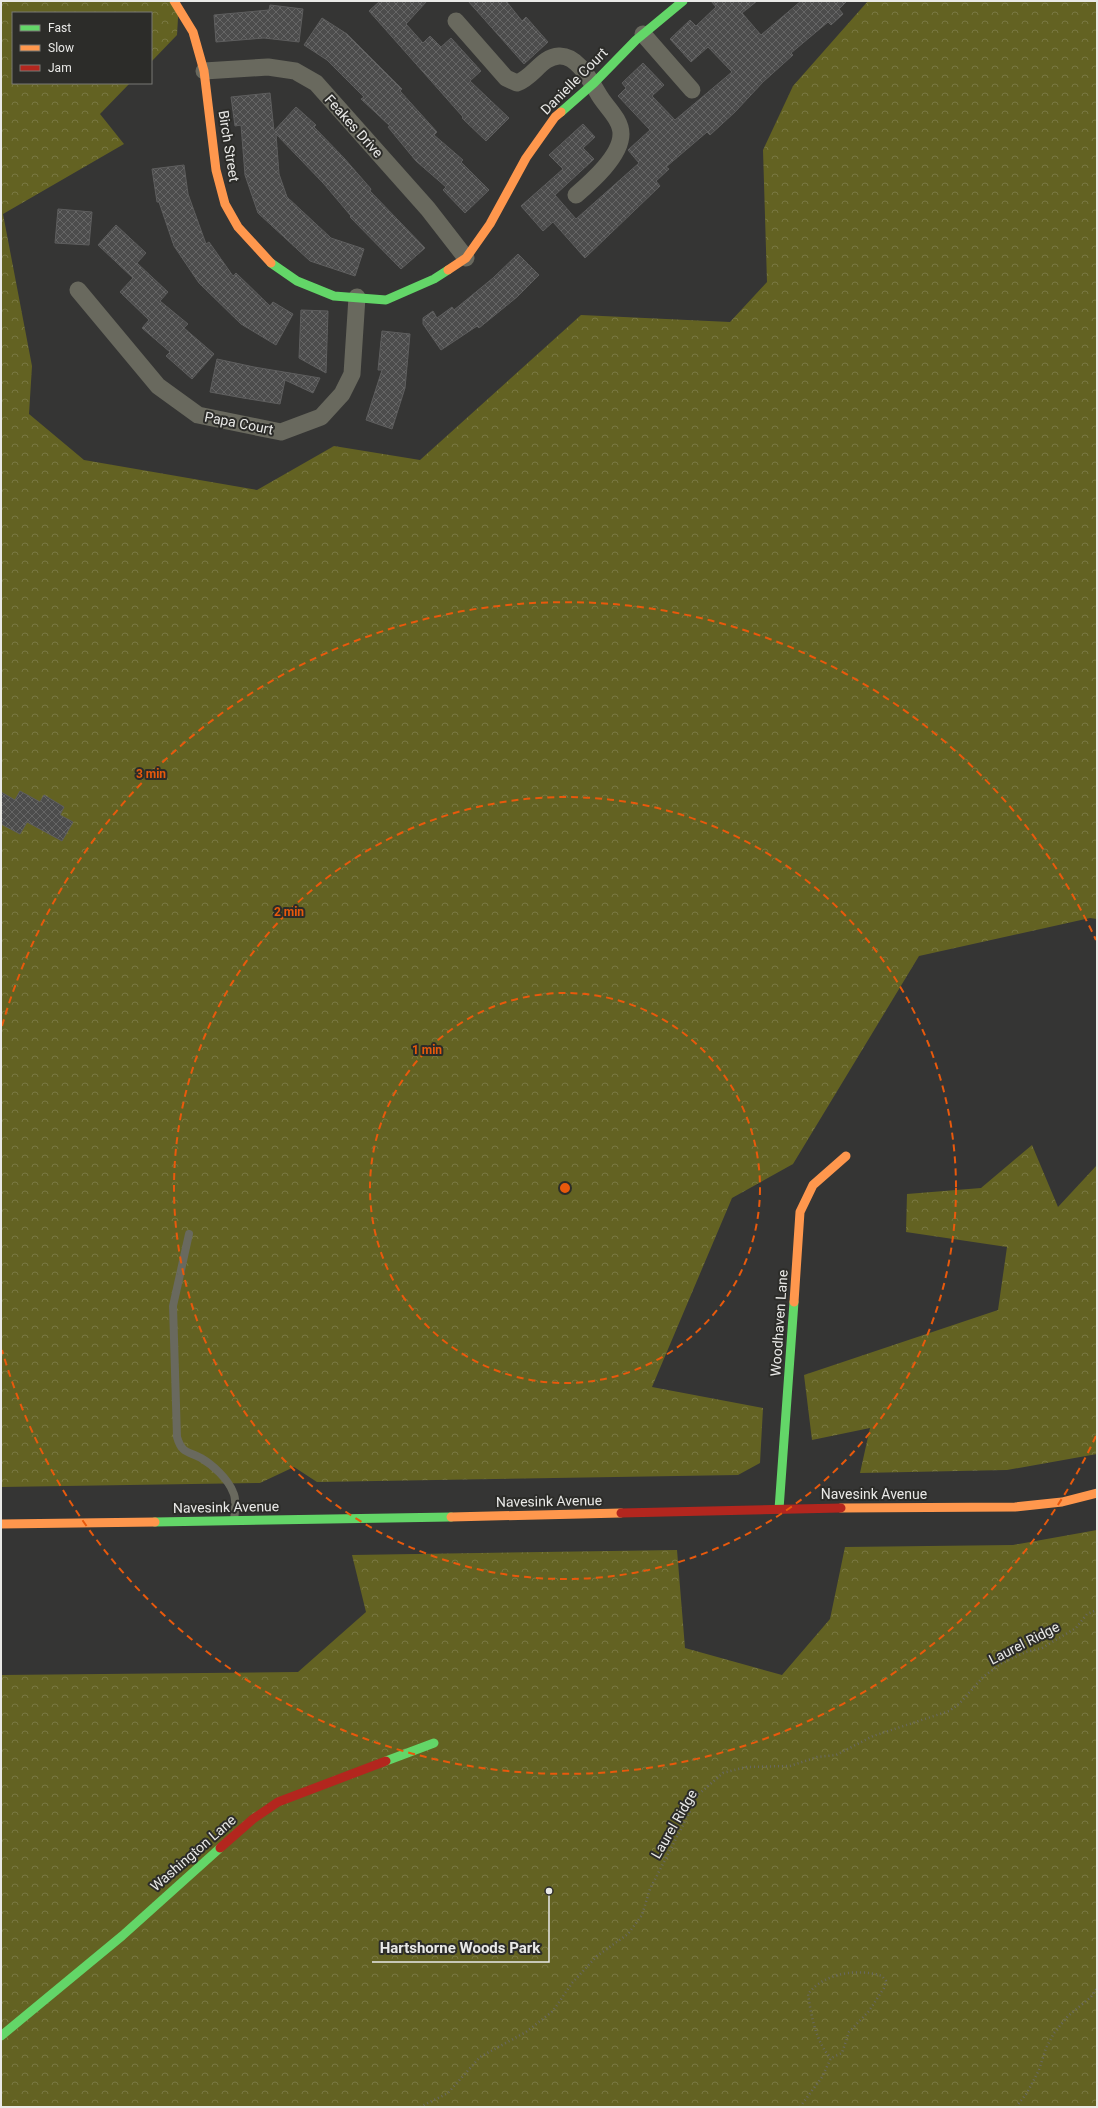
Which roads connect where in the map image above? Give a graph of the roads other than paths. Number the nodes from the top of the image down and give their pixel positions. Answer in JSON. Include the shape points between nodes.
{"nodes":[{"id":1,"x":174,"y":1,"type":"edge"},
{"id":2,"x":683,"y":1,"type":"edge"},
{"id":3,"x":456,"y":21,"type":"dead end"},
{"id":4,"x":643,"y":34,"type":"junction"},
{"id":5,"x":204,"y":71,"type":"junction"},
{"id":6,"x":594,"y":83,"type":"junction"},
{"id":7,"x":692,"y":90,"type":"dead end"},
{"id":8,"x":576,"y":195,"type":"dead end"},
{"id":9,"x":466,"y":258,"type":"junction"},
{"id":10,"x":78,"y":290,"type":"dead end"},
{"id":11,"x":357,"y":298,"type":"junction"},
{"id":12,"x":846,"y":1156,"type":"dead end"},
{"id":13,"x":189,"y":1234,"type":"dead end"},
{"id":14,"x":1097,"y":1493,"type":"edge"},
{"id":15,"x":779,"y":1509,"type":"junction"},
{"id":16,"x":234,"y":1520,"type":"junction"},
{"id":17,"x":1,"y":1524,"type":"edge"},
{"id":18,"x":434,"y":1743,"type":"dead end"},
{"id":19,"x":1,"y":2036,"type":"edge"}],
"edges":[{"from":1,"to":5,"type":"street","name":"Birch Street","via":[[193,32]]},
{"from":2,"to":4,"type":"street","name":"Danielle Court"},
{"from":3,"to":6,"type":"street","via":[[506,78],[517,83],[526,80],[549,58],[562,56],[575,62]]},
{"from":4,"to":6,"type":"street","name":"Danielle Court"},
{"from":4,"to":7,"type":"street"},
{"from":5,"to":9,"type":"street","name":"Feakes Drive","via":[[268,67],[295,71],[316,83],[428,209]]},
{"from":5,"to":11,"type":"street","name":"Birch Street","via":[[216,170],[225,204],[238,227],[268,261],[297,281],[334,296]]},
{"from":6,"to":8,"type":"street","via":[[599,95],[618,122],[621,135],[610,160]]},
{"from":6,"to":9,"type":"street","name":"Danielle Court","via":[[555,117],[526,158],[490,224]]},
{"from":9,"to":11,"type":"street","name":"Birch Street","via":[[434,279],[386,300]]},
{"from":10,"to":11,"type":"street","name":"Papa Court","via":[[158,386],[198,415],[281,432],[320,417],[342,394],[352,374]]},
{"from":12,"to":15,"type":"street","name":"Woodhaven Lane","via":[[813,1185],[800,1212]]},
{"from":13,"to":16,"type":"lane","via":[[173,1306],[177,1437],[180,1447],[188,1454],[201,1458],[211,1465],[234,1492]]},
{"from":14,"to":15,"type":"street","name":"Navesink Avenue","via":[[1062,1502],[1015,1508]]},
{"from":15,"to":16,"type":"street","name":"Navesink Avenue"},
{"from":16,"to":17,"type":"street","name":"Navesink Avenue"},
{"from":18,"to":19,"type":"street","name":"Washington Lane","via":[[278,1802],[253,1819],[122,1936]]}]}
